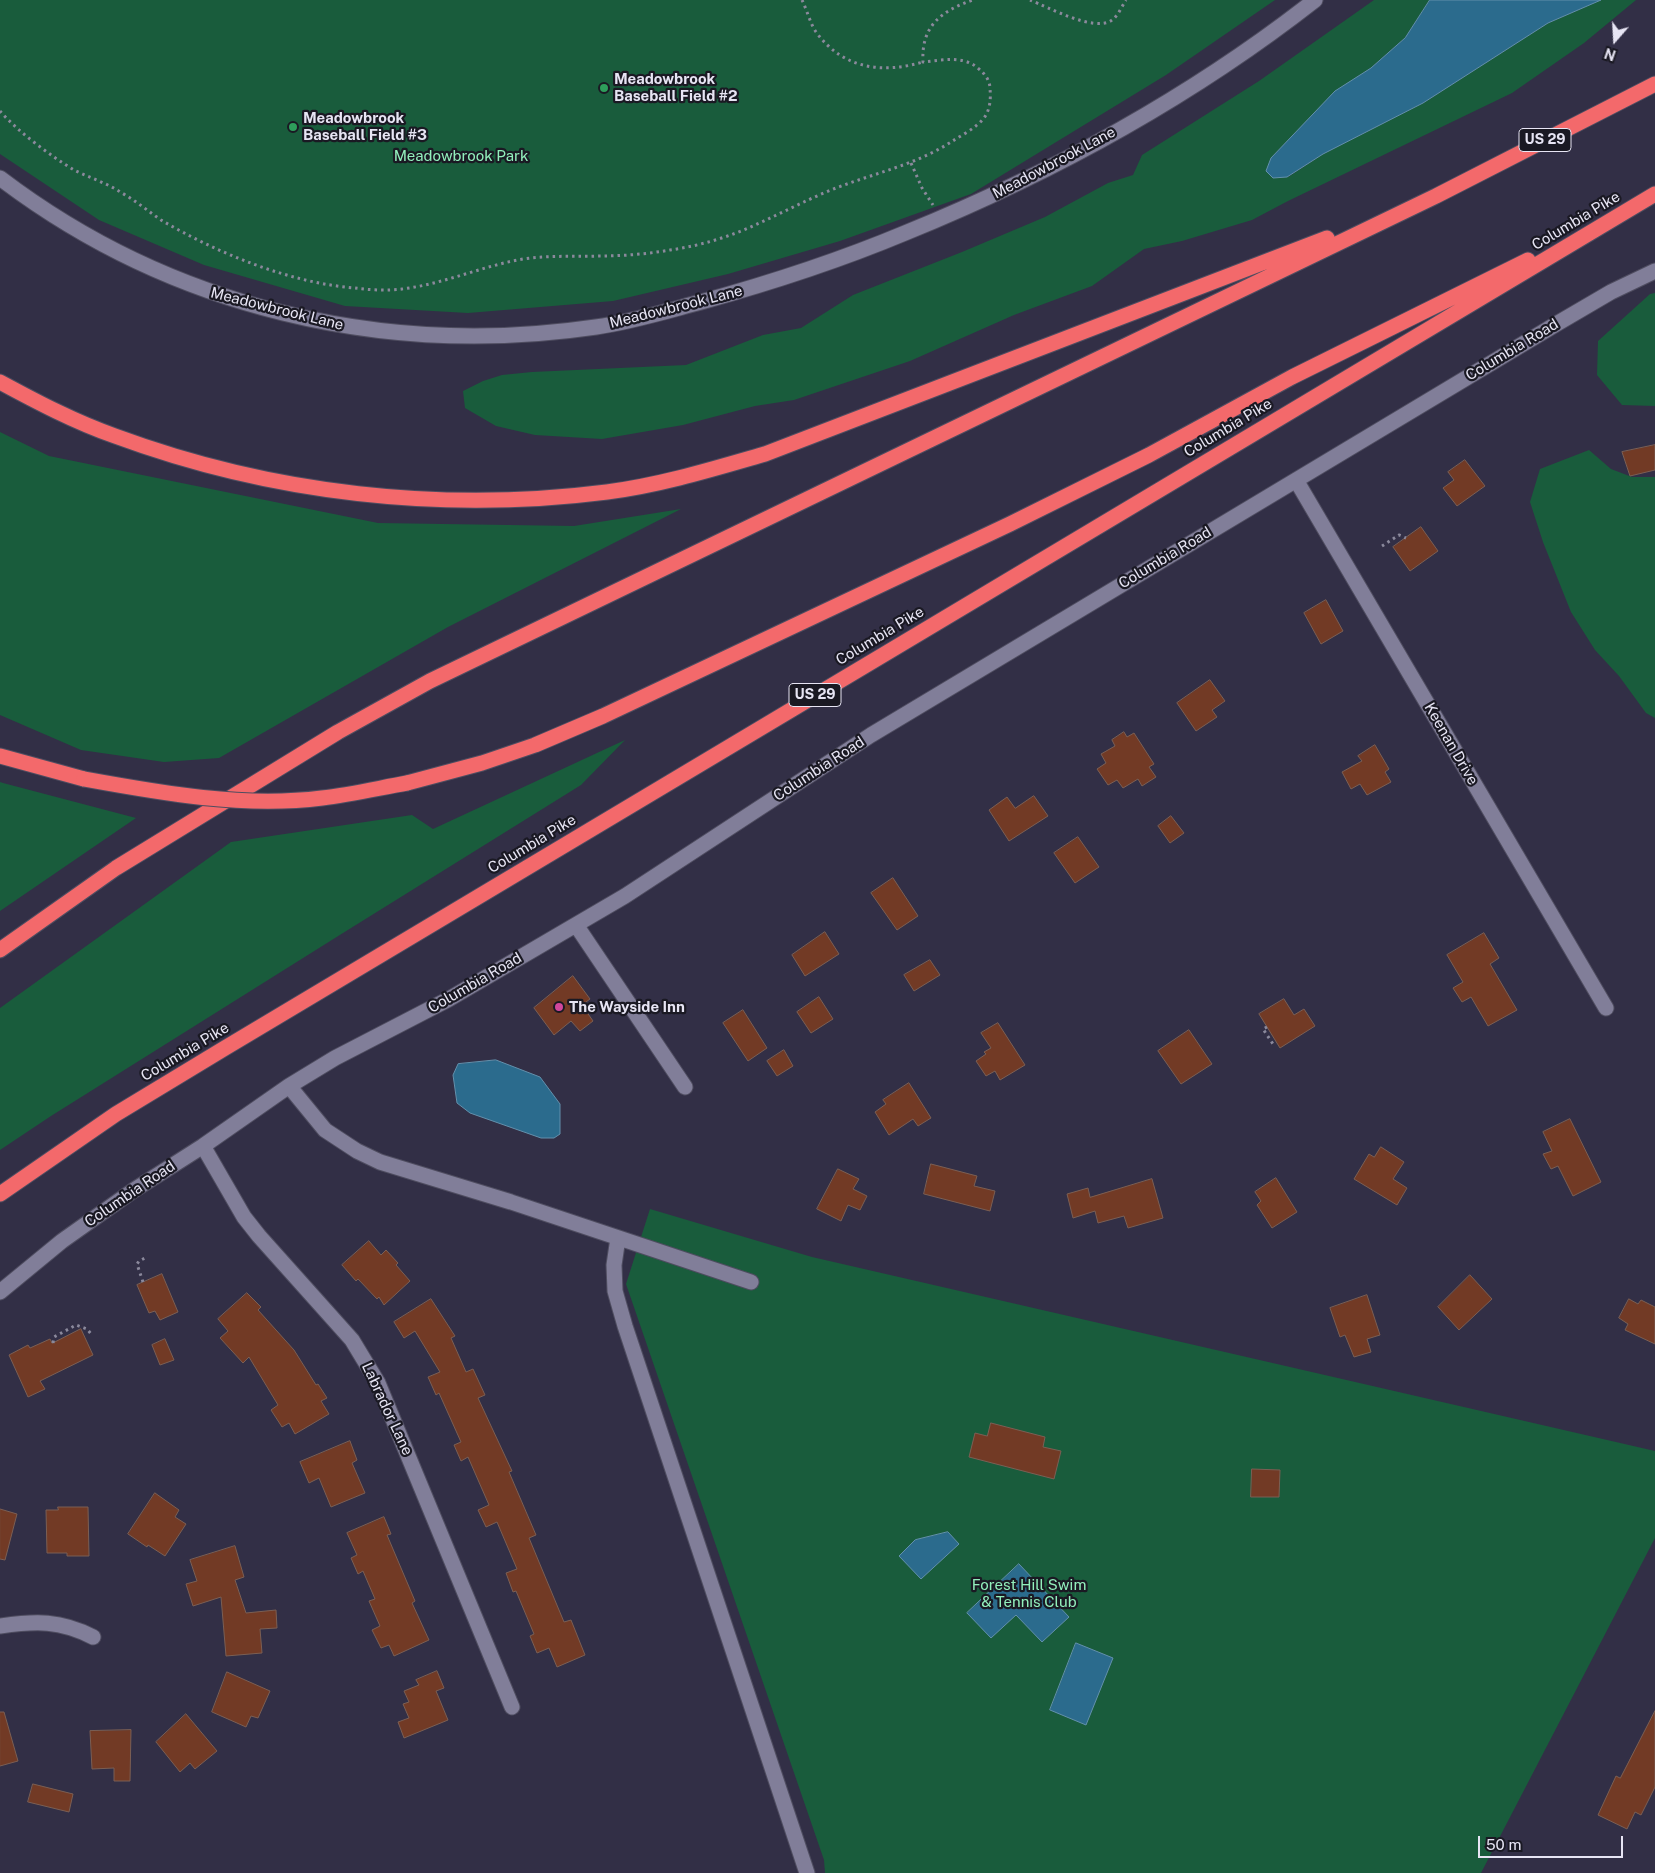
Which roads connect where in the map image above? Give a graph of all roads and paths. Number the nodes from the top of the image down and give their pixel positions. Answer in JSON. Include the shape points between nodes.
{"nodes":[{"id":1,"x":802,"y":0,"type":"edge"},
{"id":2,"x":973,"y":0,"type":"edge"},
{"id":3,"x":1030,"y":0,"type":"edge"},
{"id":4,"x":1126,"y":0,"type":"edge"},
{"id":5,"x":1315,"y":0,"type":"edge"},
{"id":6,"x":923,"y":62,"type":"junction"},
{"id":7,"x":1655,"y":84,"type":"edge"},
{"id":8,"x":0,"y":111,"type":"edge"},
{"id":9,"x":911,"y":163,"type":"junction"},
{"id":10,"x":0,"y":178,"type":"edge"},
{"id":11,"x":1655,"y":194,"type":"edge"},
{"id":12,"x":1436,"y":196,"type":"junction"},
{"id":13,"x":1636,"y":205,"type":"junction"},
{"id":14,"x":942,"y":218,"type":"junction"},
{"id":15,"x":1655,"y":271,"type":"edge"},
{"id":16,"x":0,"y":382,"type":"edge"},
{"id":17,"x":1296,"y":480,"type":"junction"},
{"id":18,"x":1406,"y":538,"type":"dead end"},
{"id":19,"x":1382,"y":546,"type":"dead end"},
{"id":20,"x":0,"y":756,"type":"edge"},
{"id":21,"x":576,"y":925,"type":"junction"},
{"id":22,"x":0,"y":950,"type":"edge"},
{"id":23,"x":1606,"y":1008,"type":"dead end"},
{"id":24,"x":1267,"y":1027,"type":"dead end"},
{"id":25,"x":1273,"y":1044,"type":"dead end"},
{"id":26,"x":289,"y":1086,"type":"junction"},
{"id":27,"x":685,"y":1088,"type":"dead end"},
{"id":28,"x":203,"y":1146,"type":"junction"},
{"id":29,"x":0,"y":1194,"type":"edge"},
{"id":30,"x":618,"y":1238,"type":"junction"},
{"id":31,"x":145,"y":1258,"type":"dead end"},
{"id":32,"x":143,"y":1282,"type":"dead end"},
{"id":33,"x":751,"y":1282,"type":"dead end"},
{"id":34,"x":0,"y":1292,"type":"edge"},
{"id":35,"x":92,"y":1335,"type":"dead end"},
{"id":36,"x":52,"y":1343,"type":"dead end"},
{"id":37,"x":0,"y":1626,"type":"edge"},
{"id":38,"x":93,"y":1636,"type":"dead end"},
{"id":39,"x":512,"y":1707,"type":"dead end"},
{"id":40,"x":807,"y":1873,"type":"edge"}],
"edges":[{"from":1,"to":6,"type":"path","via":[[815,30],[845,59],[883,69]]},
{"from":2,"to":6,"type":"path","via":[[943,15],[929,28],[922,50]]},
{"from":3,"to":4,"type":"path","via":[[1091,24],[1102,24],[1112,20]]},
{"from":5,"to":14,"type":"street","name":"Meadowbrook Lane","via":[[1213,73],[1135,120],[1048,168]]},
{"from":6,"to":9,"type":"path","via":[[956,59],[974,64],[990,83],[989,106],[985,117],[974,127],[932,154]]},
{"from":7,"to":12,"type":"highway","number":"US 29"},
{"from":8,"to":9,"type":"path","via":[[76,171],[102,181],[160,219],[200,240],[295,277],[355,288],[401,289],[491,266],[554,255],[636,255],[674,250],[725,237],[840,186]]},
{"from":9,"to":14,"type":"path","via":[[922,188]]},
{"from":10,"to":14,"type":"street","name":"Meadowbrook Lane","via":[[99,243],[203,290],[302,318],[402,334],[540,334],[600,327],[767,284],[867,249]]},
{"from":11,"to":13,"type":"highway","name":"Columbia Pike","number":"US 29"},
{"from":12,"to":16,"type":"highway","via":[[766,454],[681,478],[608,492],[474,501],[398,498],[318,489],[178,458],[113,436]]},
{"from":12,"to":22,"type":"highway","number":"US 29","via":[[430,681],[338,732],[116,868]]},
{"from":13,"to":20,"type":"highway","bridge":true,"via":[[1010,524],[612,712],[535,745],[482,763],[407,783],[321,798],[268,801],[202,798],[138,789],[84,779]]},
{"from":13,"to":29,"type":"highway","name":"Columbia Pike","number":"US 29","via":[[208,1058],[116,1114]]},
{"from":15,"to":17,"type":"street","name":"Columbia Road","via":[[1590,304]]},
{"from":17,"to":21,"type":"street","name":"Columbia Road","via":[[870,735]]},
{"from":17,"to":23,"type":"street","name":"Keenan Drive"},
{"from":18,"to":19,"type":"path","via":[[1399,535]]},
{"from":21,"to":26,"type":"street","name":"Columbia Road"},
{"from":21,"to":27,"type":"street"},
{"from":24,"to":25,"type":"path","via":[[1263,1030]]},
{"from":26,"to":28,"type":"street","name":"Columbia Road"},
{"from":26,"to":30,"type":"street","via":[[325,1130],[380,1162]]},
{"from":28,"to":34,"type":"street","name":"Columbia Road","via":[[62,1241]]},
{"from":28,"to":39,"type":"street","name":"Labrador Lane","via":[[244,1217],[352,1340],[378,1383]]},
{"from":30,"to":33,"type":"street"},
{"from":30,"to":40,"type":"street","via":[[614,1265],[616,1291],[625,1326]]},
{"from":31,"to":32,"type":"path","via":[[137,1264]]},
{"from":35,"to":36,"type":"path","via":[[76,1325],[54,1336]]},
{"from":37,"to":38,"type":"street","via":[[33,1621],[56,1623]]}]}
